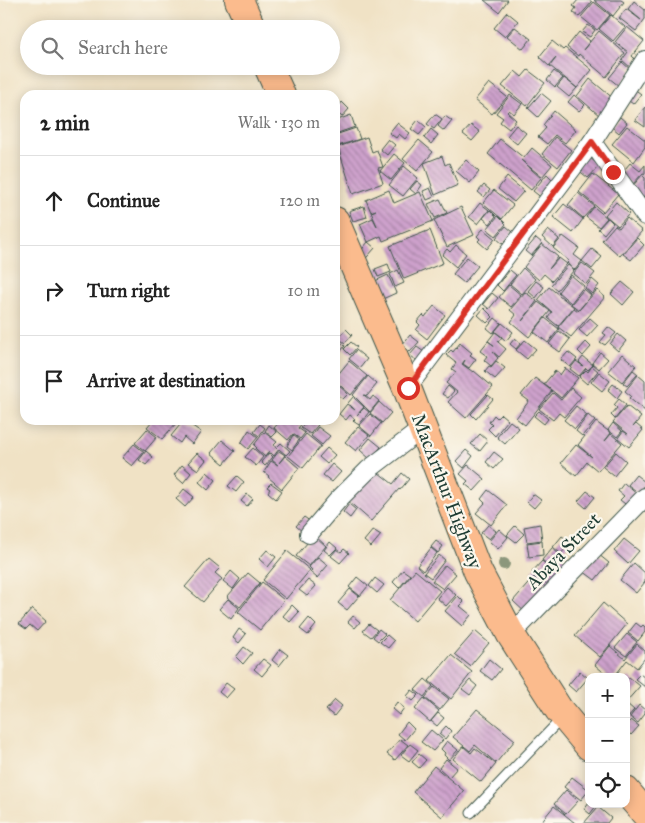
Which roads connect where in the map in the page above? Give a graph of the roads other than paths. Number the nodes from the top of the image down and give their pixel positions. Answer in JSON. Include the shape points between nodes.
{"nodes":[{"id":1,"x":239,"y":0,"type":"edge"},
{"id":2,"x":248,"y":20,"type":"edge"},
{"id":3,"x":645,"y":60,"type":"edge"},
{"id":4,"x":272,"y":75,"type":"edge"},
{"id":5,"x":278,"y":90,"type":"edge"},
{"id":6,"x":592,"y":142,"type":"junction"},
{"id":7,"x":645,"y":216,"type":"edge"},
{"id":8,"x":340,"y":232,"type":"edge"},
{"id":9,"x":408,"y":388,"type":"junction"},
{"id":10,"x":423,"y":428,"type":"junction"},
{"id":11,"x":645,"y":496,"type":"edge"},
{"id":12,"x":309,"y":534,"type":"dead end"},
{"id":13,"x":511,"y":636,"type":"junction"},
{"id":14,"x":564,"y":716,"type":"junction"},
{"id":15,"x":585,"y":741,"type":"edge"},
{"id":16,"x":630,"y":798,"type":"edge"},
{"id":17,"x":471,"y":813,"type":"dead end"},
{"id":18,"x":641,"y":816,"type":"edge"}],
"edges":[{"from":1,"to":2,"type":"highway"},
{"from":3,"to":6,"type":"street"},
{"from":4,"to":5,"type":"highway"},
{"from":6,"to":7,"type":"street"},
{"from":6,"to":9,"type":"street"},
{"from":8,"to":9,"type":"highway","name":"MacArthur Highway"},
{"from":9,"to":10,"type":"highway","name":"MacArthur Highway"},
{"from":10,"to":12,"type":"street","via":[[368,470]]},
{"from":10,"to":13,"type":"highway","name":"MacArthur Highway","via":[[478,572]]},
{"from":11,"to":13,"type":"street","name":"Abaya Street"},
{"from":13,"to":14,"type":"highway","name":"MacArthur Highway"},
{"from":14,"to":15,"type":"highway","name":"MacArthur Highway"},
{"from":14,"to":17,"type":"lane"},
{"from":16,"to":18,"type":"highway"}]}
